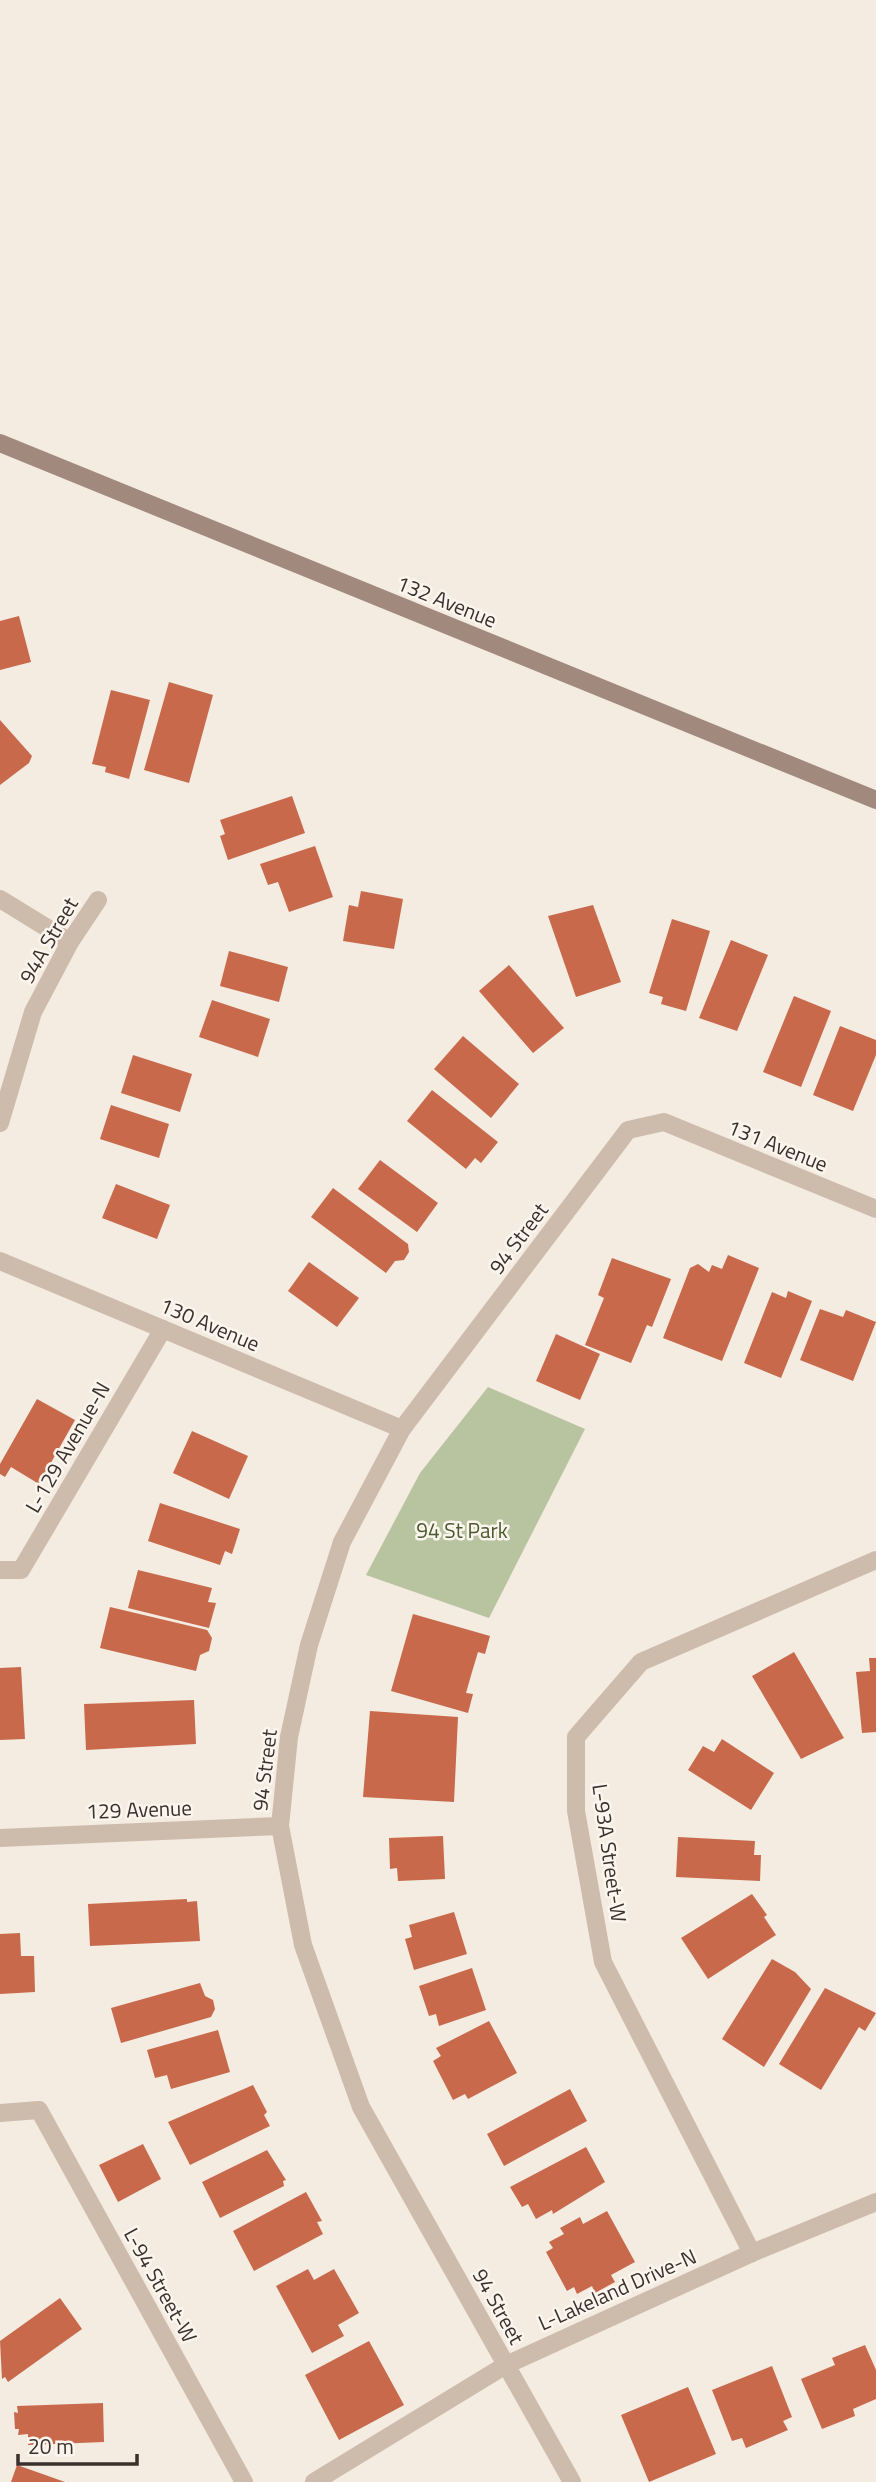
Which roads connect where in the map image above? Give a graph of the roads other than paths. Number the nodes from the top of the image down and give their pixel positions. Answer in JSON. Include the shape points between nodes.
{"nodes":[{"id":1,"x":0,"y":443,"type":"edge"},
{"id":2,"x":876,"y":800,"type":"edge"},
{"id":3,"x":0,"y":899,"type":"edge"},
{"id":4,"x":98,"y":900,"type":"dead end"},
{"id":5,"x":70,"y":942,"type":"junction"},
{"id":6,"x":664,"y":1122,"type":"joint"},
{"id":7,"x":0,"y":1123,"type":"edge"},
{"id":8,"x":876,"y":1209,"type":"edge"},
{"id":9,"x":0,"y":1261,"type":"edge"},
{"id":10,"x":163,"y":1329,"type":"junction"},
{"id":11,"x":402,"y":1429,"type":"junction"},
{"id":12,"x":876,"y":1560,"type":"edge"},
{"id":13,"x":0,"y":1570,"type":"edge"},
{"id":14,"x":280,"y":1826,"type":"junction"},
{"id":15,"x":0,"y":1838,"type":"edge"},
{"id":16,"x":0,"y":2113,"type":"edge"},
{"id":17,"x":876,"y":2202,"type":"edge"},
{"id":18,"x":752,"y":2253,"type":"junction"},
{"id":19,"x":506,"y":2365,"type":"junction"},
{"id":20,"x":244,"y":2482,"type":"edge"},
{"id":21,"x":314,"y":2482,"type":"edge"},
{"id":22,"x":572,"y":2482,"type":"edge"}],
"edges":[{"from":1,"to":2,"type":"main road","name":"132 Avenue"},
{"from":3,"to":5,"type":"street"},
{"from":4,"to":5,"type":"street","name":"94A Street"},
{"from":5,"to":7,"type":"street","name":"94A Street","via":[[33,1012]]},
{"from":6,"to":8,"type":"street","name":"131 Avenue"},
{"from":6,"to":11,"type":"street","name":"94 Street","via":[[628,1130]]},
{"from":9,"to":10,"type":"street","name":"130 Avenue"},
{"from":10,"to":11,"type":"street","name":"130 Avenue"},
{"from":10,"to":13,"type":"street","name":"L-129 Avenue-N","via":[[22,1570]]},
{"from":11,"to":14,"type":"street","name":"94 Street","via":[[342,1542],[309,1645],[289,1737]]},
{"from":12,"to":18,"type":"street","name":"L-93A Street-W","via":[[641,1662],[576,1737],[576,1811],[603,1962]]},
{"from":14,"to":15,"type":"street","name":"129 Avenue"},
{"from":14,"to":19,"type":"street","name":"94 Street","via":[[303,1945],[361,2107]]},
{"from":16,"to":20,"type":"street","name":"L-94 Street-W","via":[[40,2110]]},
{"from":17,"to":18,"type":"street","name":"L-Lakeland Drive-N"},
{"from":18,"to":19,"type":"street","name":"L-Lakeland Drive-N"},
{"from":19,"to":21,"type":"street","name":"L-Lakeland Drive-N"},
{"from":19,"to":22,"type":"street","name":"94 Street"}]}
